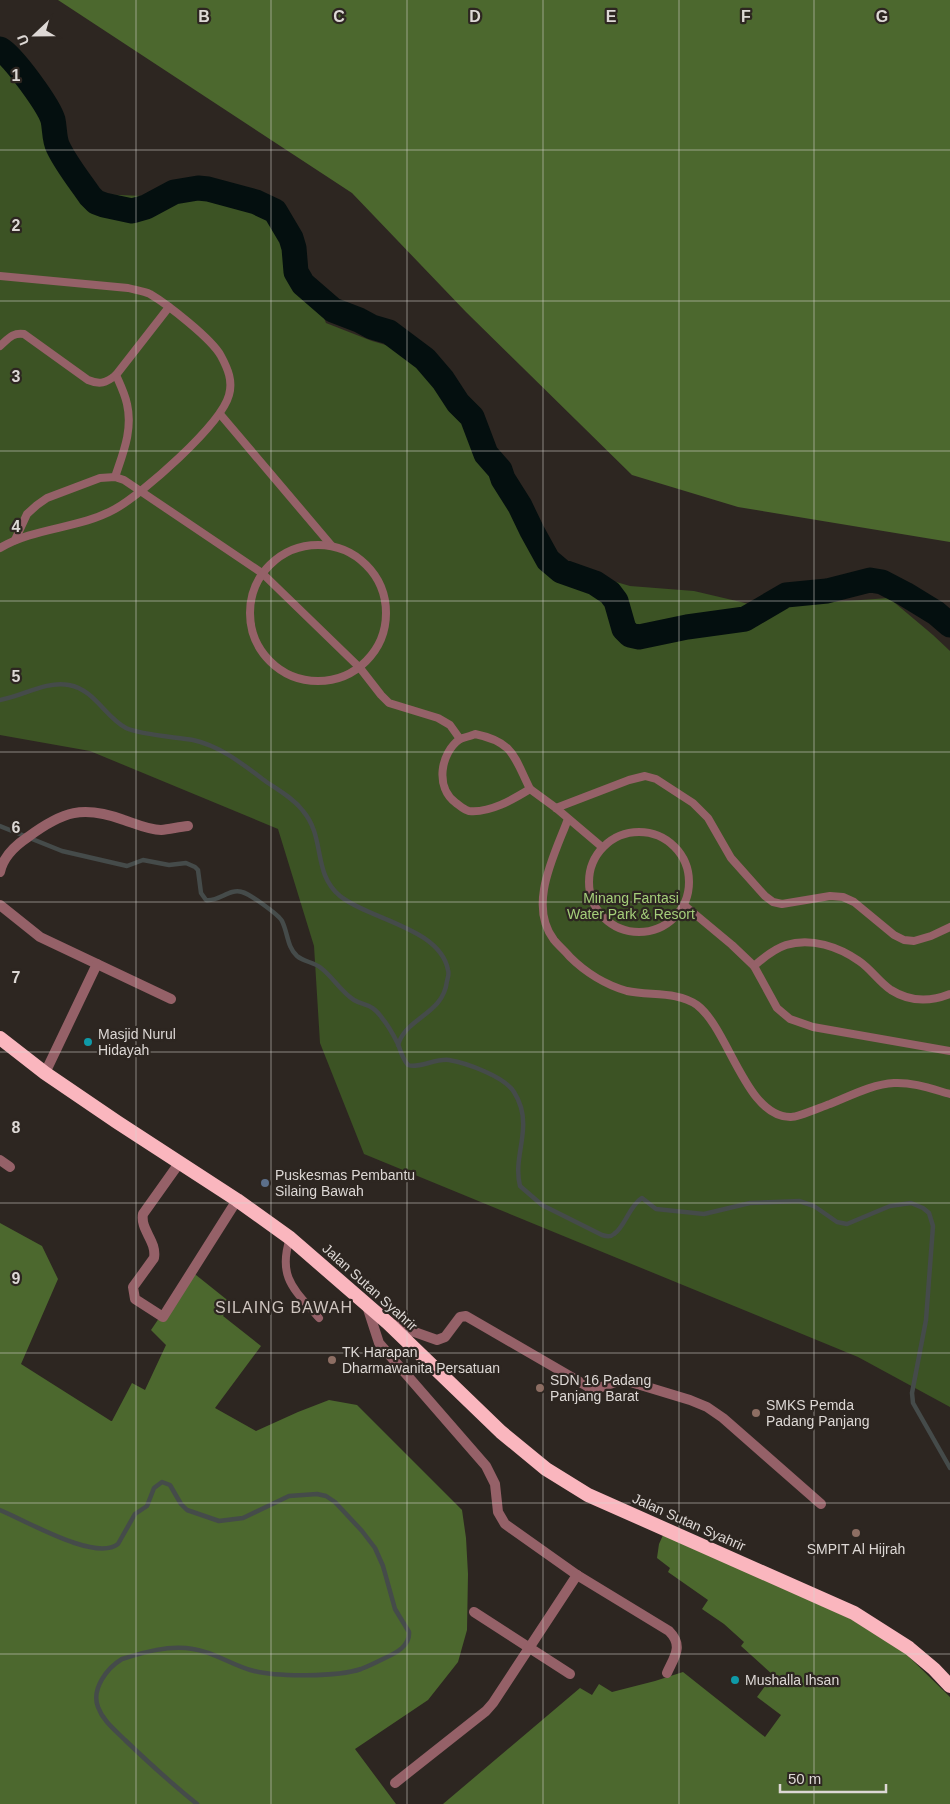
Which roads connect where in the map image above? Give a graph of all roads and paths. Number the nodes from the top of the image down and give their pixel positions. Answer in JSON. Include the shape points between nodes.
{"nodes":[{"id":1,"x":0,"y":276,"type":"edge"},
{"id":2,"x":169,"y":306,"type":"junction"},
{"id":3,"x":0,"y":346,"type":"edge"},
{"id":4,"x":116,"y":374,"type":"junction"},
{"id":5,"x":220,"y":414,"type":"junction"},
{"id":6,"x":115,"y":477,"type":"junction"},
{"id":7,"x":141,"y":490,"type":"junction"},
{"id":8,"x":15,"y":540,"type":"junction"},
{"id":9,"x":331,"y":545,"type":"junction"},
{"id":10,"x":0,"y":548,"type":"edge"},
{"id":11,"x":262,"y":573,"type":"junction"},
{"id":12,"x":360,"y":668,"type":"junction"},
{"id":13,"x":460,"y":740,"type":"junction"},
{"id":14,"x":530,"y":789,"type":"junction"},
{"id":15,"x":556,"y":808,"type":"junction"},
{"id":16,"x":568,"y":819,"type":"junction"},
{"id":17,"x":188,"y":826,"type":"dead end"},
{"id":18,"x":602,"y":847,"type":"junction"},
{"id":19,"x":0,"y":872,"type":"edge"},
{"id":20,"x":0,"y":905,"type":"edge"},
{"id":21,"x":684,"y":905,"type":"junction"},
{"id":22,"x":950,"y":928,"type":"edge"},
{"id":23,"x":98,"y":964,"type":"junction"},
{"id":24,"x":754,"y":966,"type":"junction"},
{"id":25,"x":950,"y":994,"type":"edge"},
{"id":26,"x":171,"y":999,"type":"dead end"},
{"id":27,"x":0,"y":1038,"type":"edge"},
{"id":28,"x":950,"y":1051,"type":"edge"},
{"id":29,"x":45,"y":1073,"type":"junction"},
{"id":30,"x":950,"y":1094,"type":"edge"},
{"id":31,"x":0,"y":1160,"type":"edge"},
{"id":32,"x":180,"y":1162,"type":"junction"},
{"id":33,"x":10,"y":1167,"type":"dead end"},
{"id":34,"x":237,"y":1200,"type":"junction"},
{"id":35,"x":290,"y":1238,"type":"junction"},
{"id":36,"x":367,"y":1306,"type":"junction"},
{"id":37,"x":319,"y":1318,"type":"dead end"},
{"id":38,"x":388,"y":1322,"type":"junction"},
{"id":39,"x":821,"y":1504,"type":"dead end"},
{"id":40,"x":577,"y":1574,"type":"junction"},
{"id":41,"x":474,"y":1612,"type":"dead end"},
{"id":42,"x":529,"y":1648,"type":"junction"},
{"id":43,"x":667,"y":1673,"type":"dead end"},
{"id":44,"x":570,"y":1674,"type":"dead end"},
{"id":45,"x":950,"y":1686,"type":"edge"},
{"id":46,"x":395,"y":1783,"type":"dead end"}],
"edges":[{"from":1,"to":2,"type":"lane","via":[[128,288],[148,293]]},
{"from":2,"to":4,"type":"lane"},
{"from":2,"to":5,"type":"lane","via":[[217,349],[227,367],[232,381]]},
{"from":3,"to":4,"type":"lane","via":[[10,336],[24,334],[88,380],[98,384]]},
{"from":4,"to":6,"type":"lane","via":[[127,404],[129,423],[127,443]]},
{"from":5,"to":7,"type":"lane","via":[[175,462]]},
{"from":5,"to":9,"type":"lane"},
{"from":6,"to":7,"type":"lane"},
{"from":6,"to":8,"type":"lane","via":[[100,478],[36,504],[27,514]]},
{"from":7,"to":8,"type":"lane","via":[[115,509],[91,519]]},
{"from":7,"to":11,"type":"lane"},
{"from":8,"to":10,"type":"lane"},
{"from":9,"to":11,"type":"lane","via":[[305,545],[289,551]]},
{"from":9,"to":12,"type":"lane","via":[[356,555],[374,573],[385,597],[386,624],[377,648]]},
{"from":11,"to":12,"type":"lane"},
{"from":11,"to":12,"type":"lane","via":[[252,594],[250,619],[256,642],[271,662],[291,676],[314,682],[338,679]]},
{"from":12,"to":13,"type":"lane","via":[[389,703],[438,718],[450,725]]},
{"from":13,"to":14,"type":"lane","via":[[475,734],[490,737],[504,745],[514,754]]},
{"from":13,"to":14,"type":"lane","via":[[448,752],[442,768],[443,786],[452,801],[466,811],[482,811],[500,805]]},
{"from":14,"to":15,"type":"lane"},
{"from":15,"to":16,"type":"lane"},
{"from":15,"to":22,"type":"lane","via":[[629,780],[645,776],[656,778],[708,818],[731,858],[773,902],[782,904],[843,897],[904,940],[922,939]]},
{"from":16,"to":18,"type":"lane"},
{"from":16,"to":30,"type":"lane","via":[[544,883],[542,913],[553,939],[578,966],[606,983],[628,991],[678,996],[697,1005],[711,1020],[757,1100],[773,1112],[791,1118],[894,1083]]},
{"from":17,"to":19,"type":"street","via":[[160,830],[85,810],[64,815],[15,846]]},
{"from":18,"to":21,"type":"lane","via":[[618,835],[638,831],[659,835],[676,847],[686,864],[689,885]]},
{"from":18,"to":21,"type":"lane","via":[[592,862],[589,878],[591,895],[598,911],[610,923],[626,930],[643,932],[659,928],[674,918]]},
{"from":20,"to":23,"type":"street","via":[[40,937]]},
{"from":21,"to":24,"type":"lane"},
{"from":23,"to":26,"type":"street"},
{"from":23,"to":29,"type":"street"},
{"from":24,"to":25,"type":"lane","via":[[786,945],[808,942],[825,945],[853,958],[891,990],[910,998],[922,1001]]},
{"from":24,"to":28,"type":"lane","via":[[778,1008],[790,1019],[813,1027]]},
{"from":27,"to":29,"type":"highway","name":"Jalan Sutan Syahrir"},
{"from":29,"to":32,"type":"highway","name":"Jalan Sutan Syahrir"},
{"from":31,"to":33,"type":"street"},
{"from":32,"to":34,"type":"highway","name":"Jalan Sutan Syahrir"},
{"from":32,"to":34,"type":"street","via":[[143,1214],[143,1224],[155,1253],[133,1287],[135,1299],[163,1316]]},
{"from":34,"to":35,"type":"highway","name":"Jalan Sutan Syahrir"},
{"from":35,"to":36,"type":"highway","name":"Jalan Sutan Syahrir"},
{"from":35,"to":37,"type":"lane","via":[[285,1253],[286,1274]]},
{"from":36,"to":38,"type":"highway","name":"Jalan Sutan Syahrir"},
{"from":36,"to":40,"type":"street","via":[[379,1343],[486,1466],[495,1484],[501,1520]]},
{"from":38,"to":39,"type":"street","via":[[437,1340],[445,1337],[460,1317],[466,1316],[592,1389],[624,1380],[707,1407]]},
{"from":38,"to":45,"type":"highway","name":"Jalan Sutan Syahrir","via":[[501,1432],[546,1468],[588,1495],[854,1613],[909,1648]]},
{"from":40,"to":42,"type":"street"},
{"from":40,"to":43,"type":"street","via":[[675,1637],[677,1649]]},
{"from":41,"to":42,"type":"street"},
{"from":42,"to":44,"type":"street"},
{"from":42,"to":46,"type":"street","via":[[490,1707]]}]}
